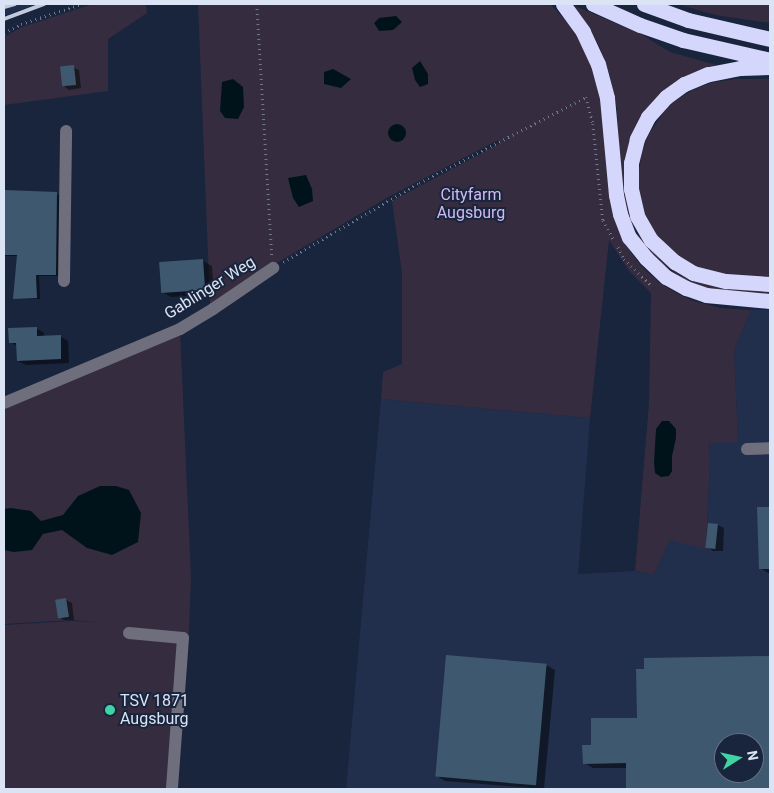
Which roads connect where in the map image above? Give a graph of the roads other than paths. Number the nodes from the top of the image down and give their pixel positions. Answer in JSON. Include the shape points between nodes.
{"nodes":[{"id":1,"x":563,"y":4,"type":"edge"},
{"id":2,"x":593,"y":4,"type":"edge"},
{"id":3,"x":644,"y":4,"type":"edge"},
{"id":4,"x":770,"y":39,"type":"edge"},
{"id":5,"x":770,"y":60,"type":"edge"},
{"id":6,"x":770,"y":66,"type":"edge"},
{"id":7,"x":66,"y":131,"type":"dead end"},
{"id":8,"x":273,"y":268,"type":"road end"},
{"id":9,"x":64,"y":281,"type":"dead end"},
{"id":10,"x":770,"y":284,"type":"edge"},
{"id":11,"x":770,"y":301,"type":"edge"},
{"id":12,"x":4,"y":403,"type":"edge"},
{"id":13,"x":770,"y":448,"type":"edge"},
{"id":14,"x":747,"y":449,"type":"dead end"},
{"id":15,"x":129,"y":633,"type":"dead end"},
{"id":16,"x":172,"y":789,"type":"edge"}],
"edges":[{"from":1,"to":11,"type":"highway","via":[[583,32],[598,64],[607,98],[616,195],[629,237],[666,277],[686,288],[706,296]]},
{"from":2,"to":5,"type":"highway","via":[[683,40]]},
{"from":3,"to":4,"type":"highway","via":[[688,20]]},
{"from":6,"to":10,"type":"highway","via":[[708,74],[684,84],[666,97],[648,117],[637,139],[631,163],[631,189],[637,216],[651,240],[674,262],[693,272],[726,281]]},
{"from":7,"to":9,"type":"lane"},
{"from":8,"to":12,"type":"lane","name":"Gablinger Weg","via":[[180,328]]},
{"from":13,"to":14,"type":"lane"},
{"from":15,"to":16,"type":"lane","via":[[183,638]]}]}
